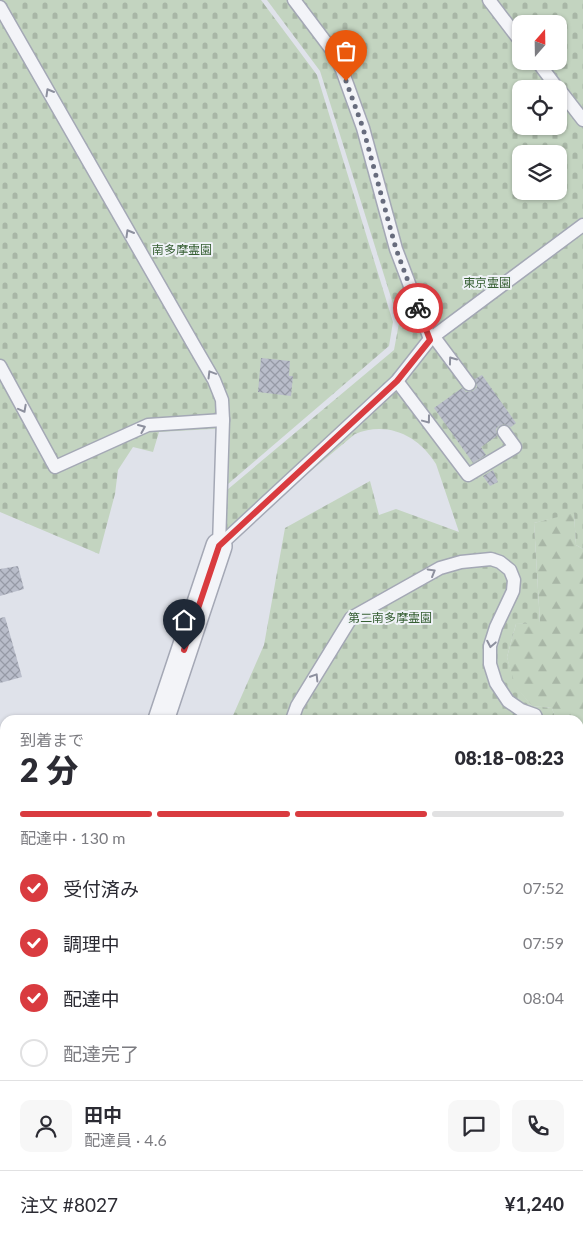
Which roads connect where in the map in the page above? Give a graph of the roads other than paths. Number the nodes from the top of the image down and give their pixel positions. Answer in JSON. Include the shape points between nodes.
{"nodes":[{"id":1,"x":294,"y":0,"type":"edge"},
{"id":2,"x":488,"y":0,"type":"edge"},
{"id":3,"x":0,"y":6,"type":"edge"},
{"id":4,"x":512,"y":31,"type":"edge"},
{"id":5,"x":567,"y":100,"type":"edge"},
{"id":6,"x":583,"y":120,"type":"edge"},
{"id":7,"x":583,"y":225,"type":"edge"},
{"id":8,"x":432,"y":338,"type":"junction"},
{"id":9,"x":0,"y":366,"type":"edge"},
{"id":10,"x":397,"y":381,"type":"junction"},
{"id":11,"x":469,"y":384,"type":"dead end"},
{"id":12,"x":223,"y":420,"type":"junction"},
{"id":13,"x":504,"y":432,"type":"dead end"},
{"id":14,"x":219,"y":546,"type":"junction"},
{"id":15,"x":163,"y":715,"type":"edge"},
{"id":16,"x":294,"y":715,"type":"edge"},
{"id":17,"x":535,"y":715,"type":"edge"}],
"edges":[{"from":1,"to":8,"type":"lane","via":[[334,53],[345,77],[363,128],[396,249]]},
{"from":2,"to":4,"type":"lane"},
{"from":12,"to":3,"type":"lane","one_way":true,"via":[[222,400],[214,380]]},
{"from":5,"to":6,"type":"lane"},
{"from":7,"to":8,"type":"lane"},
{"from":8,"to":10,"type":"lane"},
{"from":11,"to":8,"type":"lane","one_way":true},
{"from":9,"to":12,"type":"lane","one_way":true,"via":[[55,468],[148,425]]},
{"from":10,"to":13,"type":"lane","one_way":true,"via":[[468,476],[515,447]]},
{"from":10,"to":14,"type":"lane"},
{"from":12,"to":14,"type":"lane"},
{"from":14,"to":15,"type":"street"},
{"from":16,"to":17,"type":"lane","one_way":true,"via":[[352,618],[440,568],[490,559],[510,570],[514,580],[513,591],[490,646],[490,664],[496,683],[508,701]]}]}
